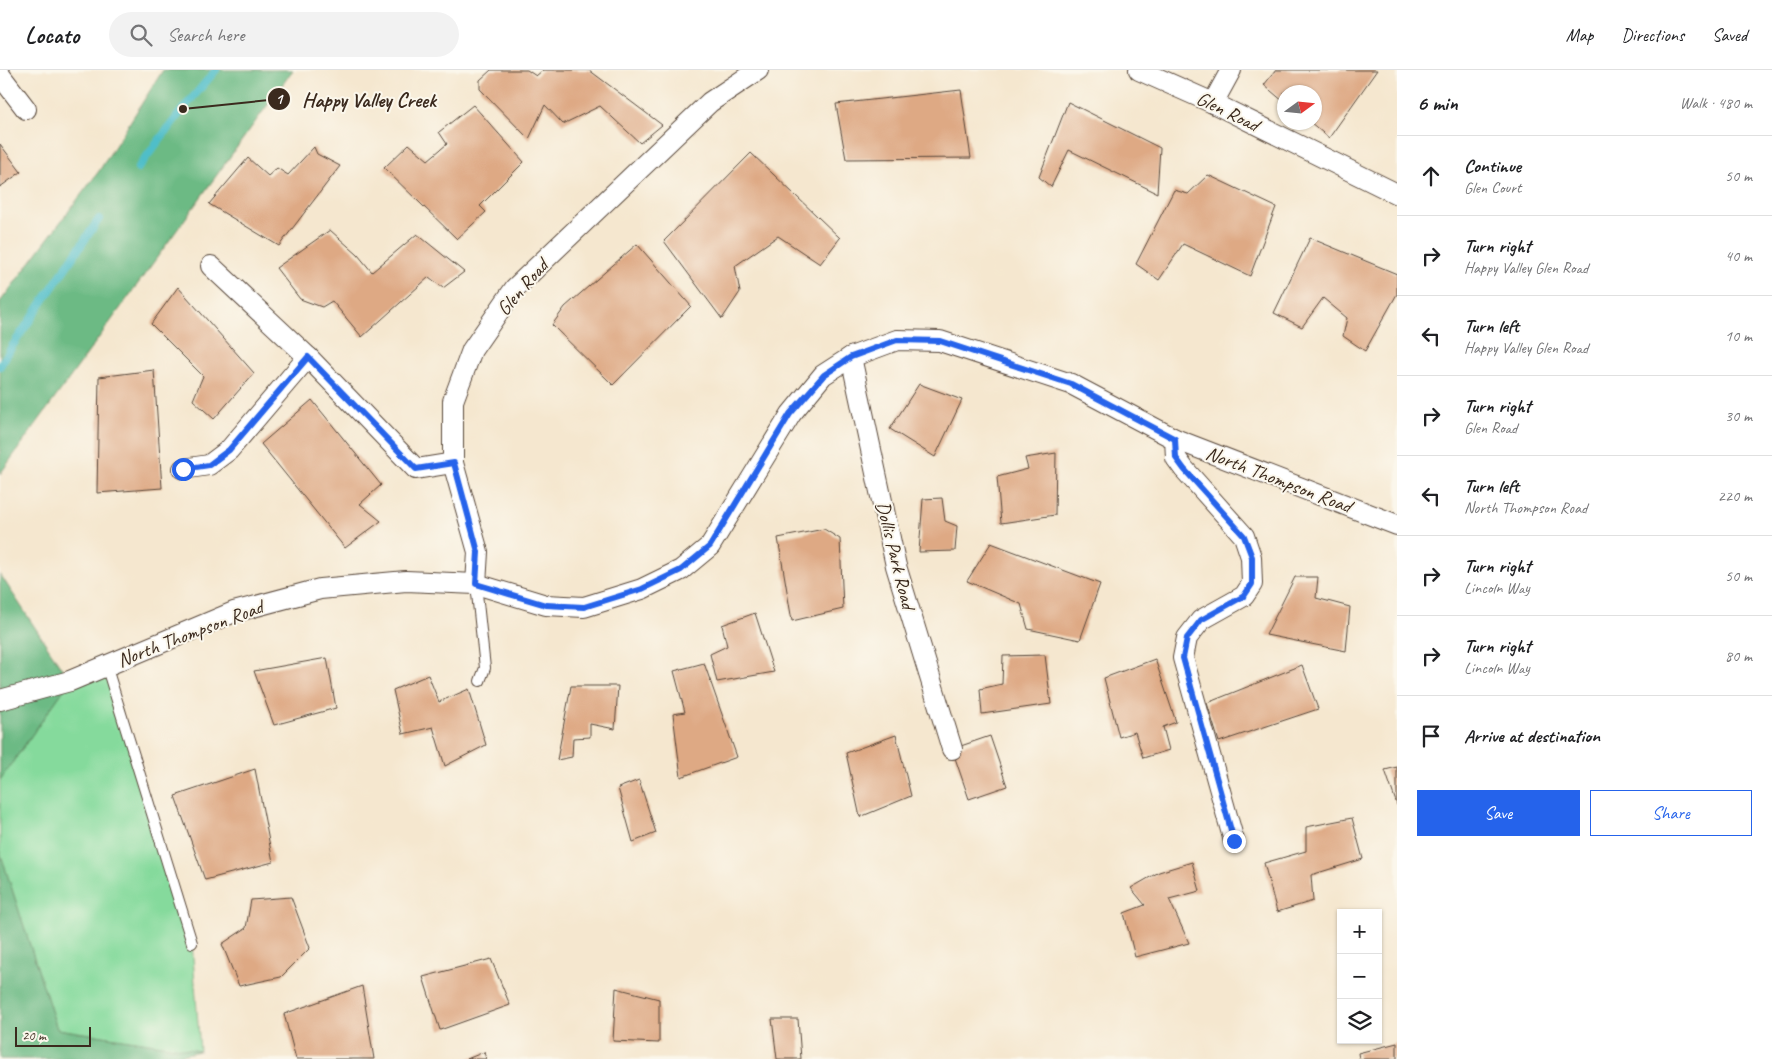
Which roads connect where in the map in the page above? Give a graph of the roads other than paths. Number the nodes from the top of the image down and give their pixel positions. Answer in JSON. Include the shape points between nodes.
{"nodes":[{"id":1,"x":758,"y":70,"type":"edge"},
{"id":2,"x":1139,"y":70,"type":"edge"},
{"id":3,"x":1231,"y":70,"type":"edge"},
{"id":4,"x":0,"y":75,"type":"edge"},
{"id":5,"x":1213,"y":103,"type":"junction"},
{"id":6,"x":26,"y":109,"type":"dead end"},
{"id":7,"x":1397,"y":194,"type":"edge"},
{"id":8,"x":212,"y":266,"type":"dead end"},
{"id":9,"x":308,"y":357,"type":"junction"},
{"id":10,"x":851,"y":357,"type":"junction"},
{"id":11,"x":1175,"y":439,"type":"junction"},
{"id":12,"x":454,"y":463,"type":"junction"},
{"id":13,"x":183,"y":469,"type":"dead end"},
{"id":14,"x":1397,"y":525,"type":"edge"},
{"id":15,"x":476,"y":584,"type":"junction"},
{"id":16,"x":106,"y":665,"type":"junction"},
{"id":17,"x":480,"y":681,"type":"dead end"},
{"id":18,"x":0,"y":700,"type":"edge"},
{"id":19,"x":952,"y":749,"type":"dead end"},
{"id":20,"x":1234,"y":841,"type":"dead end"},
{"id":21,"x":192,"y":943,"type":"dead end"}],
"edges":[{"from":1,"to":12,"type":"street","name":"Glen Road","via":[[710,102],[515,288],[472,350],[453,401]]},
{"from":2,"to":5,"type":"street","name":"Glen Road"},
{"from":3,"to":5,"type":"street"},
{"from":4,"to":6,"type":"street"},
{"from":5,"to":7,"type":"street","name":"Glen Road"},
{"from":8,"to":9,"type":"street"},
{"from":9,"to":12,"type":"street","via":[[416,469]]},
{"from":9,"to":13,"type":"street","via":[[229,450],[209,465]]},
{"from":10,"to":11,"type":"street","name":"North Thompson Road","via":[[897,340],[940,341],[1071,384]]},
{"from":10,"to":15,"type":"street","name":"North Thompson Road","via":[[824,375],[790,414],[710,546],[681,570],[642,589],[584,607],[546,605]]},
{"from":10,"to":19,"type":"street","name":"Dollis Park Road","via":[[896,566]]},
{"from":11,"to":14,"type":"street","name":"North Thompson Road"},
{"from":11,"to":20,"type":"street","via":[[1176,458],[1244,536],[1252,557],[1252,584],[1244,596],[1201,620],[1187,638],[1183,658]]},
{"from":12,"to":15,"type":"street","name":"Glen Road","via":[[478,552]]},
{"from":15,"to":16,"type":"street","name":"North Thompson Road","via":[[406,581],[320,590],[234,612]]},
{"from":15,"to":17,"type":"lane","via":[[485,668]]},
{"from":16,"to":18,"type":"street","name":"North Thompson Road","via":[[70,681]]},
{"from":16,"to":21,"type":"lane"}]}
